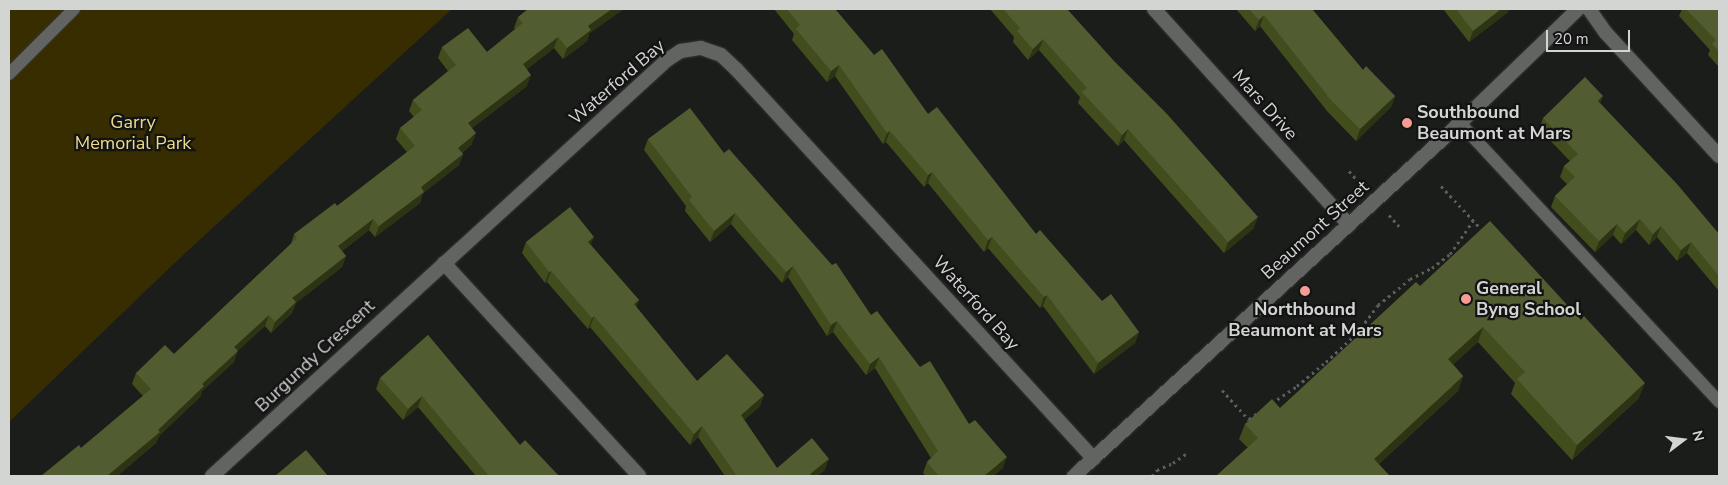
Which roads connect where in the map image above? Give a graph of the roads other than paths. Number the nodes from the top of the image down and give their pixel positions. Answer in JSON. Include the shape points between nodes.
{"nodes":[{"id":1,"x":74,"y":9,"type":"edge"},
{"id":2,"x":1154,"y":9,"type":"edge"},
{"id":3,"x":1578,"y":9,"type":"edge"},
{"id":4,"x":1589,"y":9,"type":"edge"},
{"id":5,"x":9,"y":74,"type":"edge"},
{"id":6,"x":1460,"y":123,"type":"junction"},
{"id":7,"x":1719,"y":156,"type":"edge"},
{"id":8,"x":1348,"y":225,"type":"junction"},
{"id":9,"x":444,"y":263,"type":"junction"},
{"id":10,"x":1719,"y":402,"type":"edge"},
{"id":11,"x":1094,"y":458,"type":"junction"},
{"id":12,"x":212,"y":476,"type":"edge"},
{"id":13,"x":639,"y":476,"type":"edge"},
{"id":14,"x":1074,"y":476,"type":"edge"}],
"edges":[{"from":1,"to":5,"type":"lane"},
{"from":2,"to":8,"type":"street","name":"Mars Drive"},
{"from":3,"to":6,"type":"street","name":"Beaumont Street"},
{"from":4,"to":7,"type":"street","via":[[1606,33]]},
{"from":6,"to":8,"type":"street","name":"Beaumont Street"},
{"from":6,"to":10,"type":"lane"},
{"from":8,"to":11,"type":"street","name":"Beaumont Street"},
{"from":9,"to":11,"type":"street","name":"Waterford Bay","via":[[667,60],[681,51],[701,48],[721,55],[736,69]]},
{"from":9,"to":12,"type":"street","name":"Burgundy Crescent"},
{"from":9,"to":13,"type":"street"},
{"from":11,"to":14,"type":"street","name":"Beaumont Street"}]}
